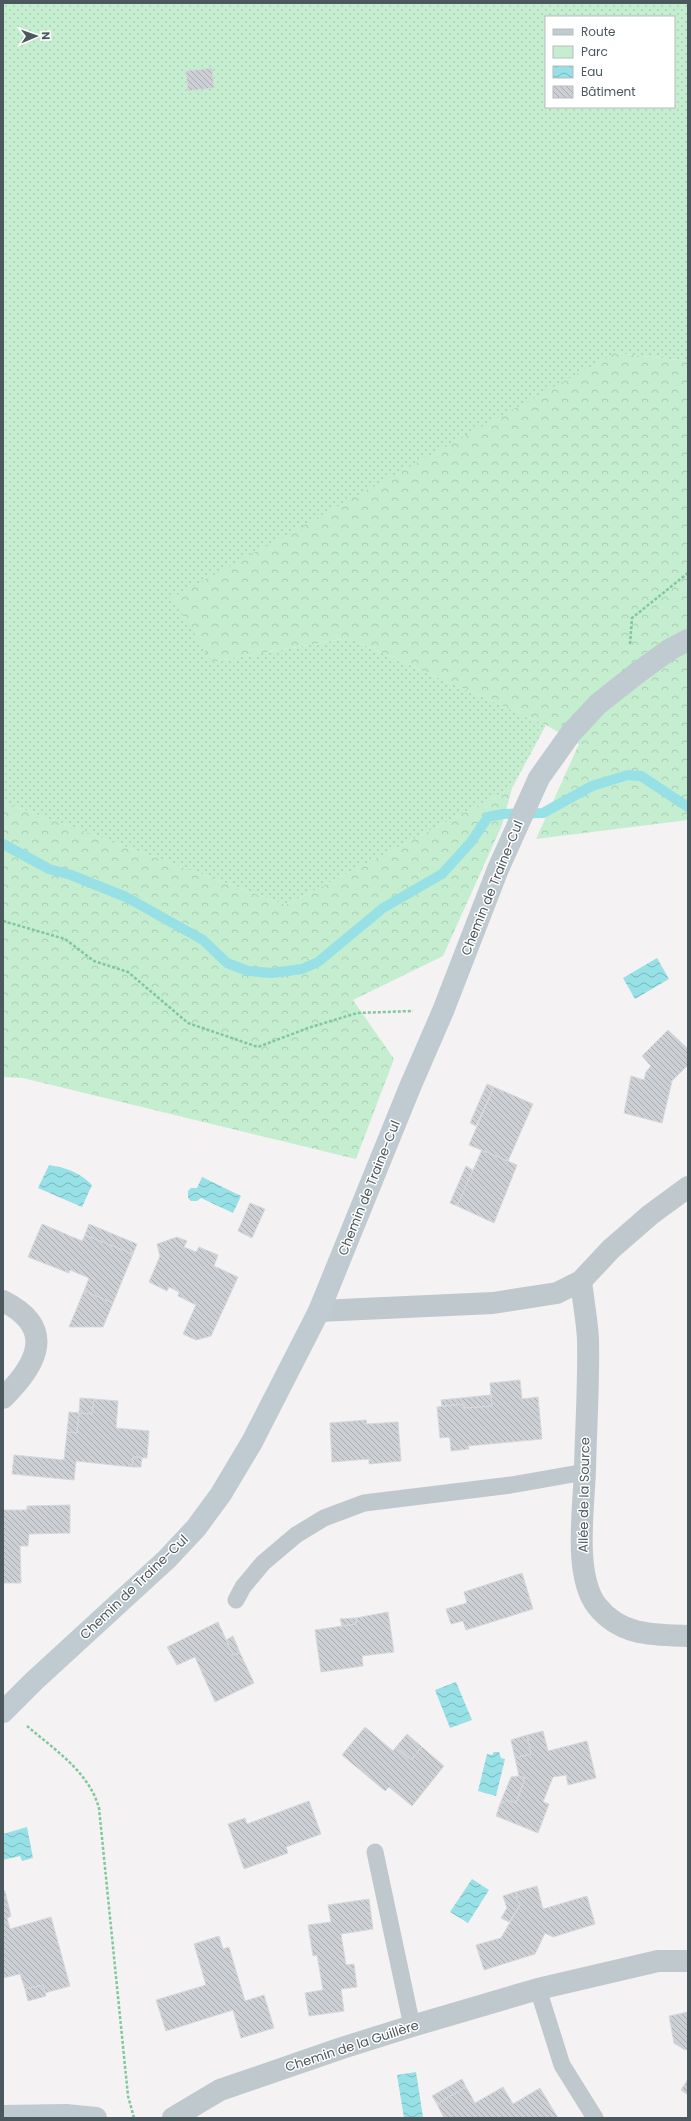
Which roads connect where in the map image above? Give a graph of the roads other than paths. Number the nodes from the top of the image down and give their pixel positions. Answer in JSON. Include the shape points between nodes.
{"nodes":[{"id":1,"x":688,"y":640,"type":"edge"},
{"id":2,"x":688,"y":1187,"type":"edge"},
{"id":3,"x":580,"y":1281,"type":"junction"},
{"id":4,"x":3,"y":1301,"type":"edge"},
{"id":5,"x":319,"y":1311,"type":"junction"},
{"id":6,"x":3,"y":1398,"type":"edge"},
{"id":7,"x":585,"y":1472,"type":"junction"},
{"id":8,"x":236,"y":1600,"type":"dead end"},
{"id":9,"x":688,"y":1636,"type":"edge"},
{"id":10,"x":5,"y":1711,"type":"edge"},
{"id":11,"x":376,"y":1852,"type":"dead end"},
{"id":12,"x":688,"y":1961,"type":"edge"},
{"id":13,"x":538,"y":1989,"type":"junction"},
{"id":14,"x":412,"y":2026,"type":"junction"},
{"id":15,"x":3,"y":2116,"type":"edge"},
{"id":16,"x":96,"y":2118,"type":"edge"},
{"id":17,"x":172,"y":2118,"type":"edge"},
{"id":18,"x":595,"y":2118,"type":"edge"}],
"edges":[{"from":1,"to":5,"type":"street","name":"Chemin de Traine-Cul","via":[[669,650],[598,704],[571,733],[540,778],[510,841]]},
{"from":2,"to":3,"type":"street","via":[[632,1230]]},
{"from":3,"to":5,"type":"street","via":[[558,1293],[493,1303]]},
{"from":3,"to":7,"type":"street","name":"Allée de la Source","via":[[588,1337]]},
{"from":4,"to":6,"type":"street","via":[[27,1318],[36,1334],[35,1354],[22,1380]]},
{"from":5,"to":10,"type":"street","name":"Chemin de Traine-Cul","via":[[252,1442],[221,1494],[196,1528],[168,1559]]},
{"from":7,"to":8,"type":"lane","via":[[511,1485],[364,1503],[324,1518],[296,1535],[263,1563],[243,1587]]},
{"from":7,"to":9,"type":"street","name":"Allée de la Source","via":[[582,1508],[583,1568],[593,1600],[612,1621],[630,1631],[651,1635]]},
{"from":11,"to":14,"type":"lane"},
{"from":12,"to":13,"type":"street","name":"Chemin de la Guillère","via":[[658,1961]]},
{"from":13,"to":14,"type":"street","name":"Chemin de la Guillère"},
{"from":13,"to":18,"type":"lane","via":[[562,2065]]},
{"from":14,"to":17,"type":"street","name":"Chemin de la Guillère","via":[[220,2090]]},
{"from":15,"to":16,"type":"street","via":[[66,2115]]}]}
